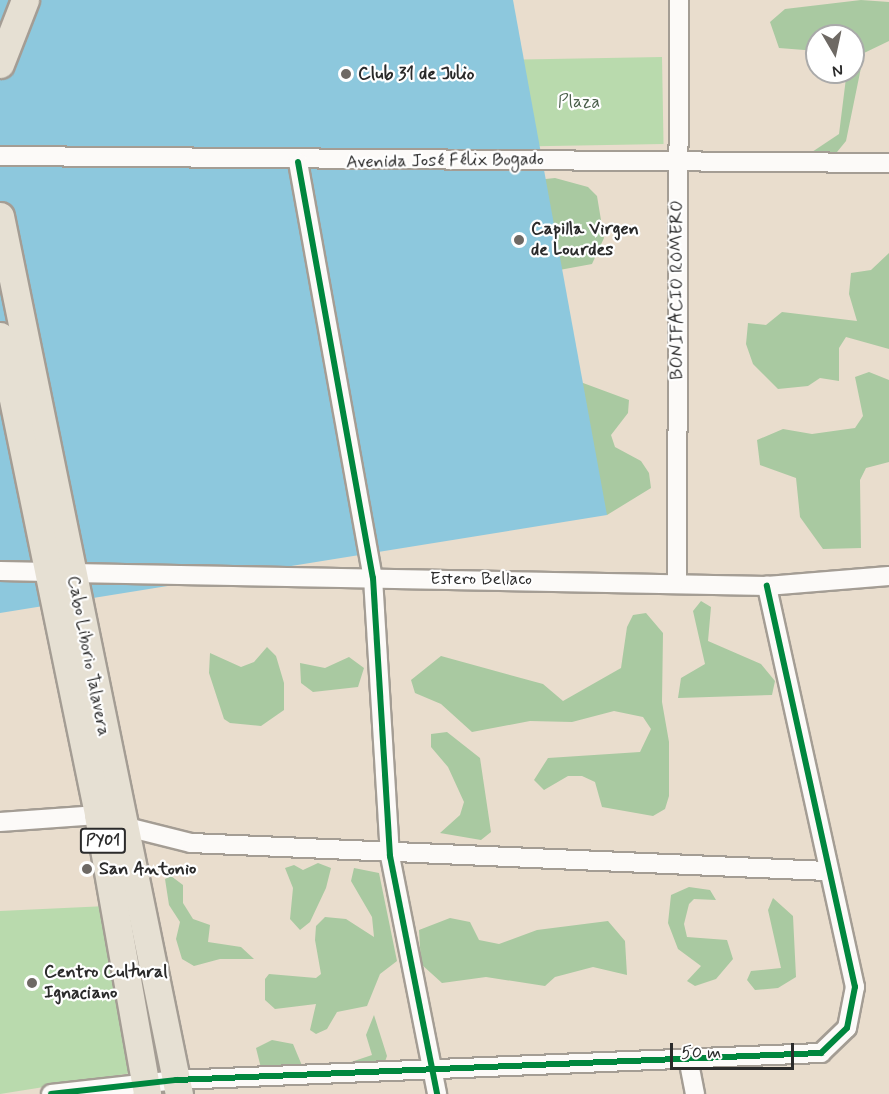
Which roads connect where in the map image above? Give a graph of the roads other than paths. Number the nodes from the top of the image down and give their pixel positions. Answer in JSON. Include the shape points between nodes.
{"nodes":[{"id":1,"x":25,"y":0,"type":"edge"},
{"id":2,"x":679,"y":0,"type":"edge"},
{"id":3,"x":0,"y":64,"type":"edge"},
{"id":4,"x":0,"y":156,"type":"edge"},
{"id":5,"x":677,"y":158,"type":"junction"},
{"id":6,"x":298,"y":162,"type":"junction"},
{"id":7,"x":889,"y":163,"type":"edge"},
{"id":8,"x":0,"y":216,"type":"edge"},
{"id":9,"x":0,"y":336,"type":"edge"},
{"id":10,"x":0,"y":571,"type":"edge"},
{"id":11,"x":61,"y":572,"type":"junction"},
{"id":12,"x":889,"y":576,"type":"edge"},
{"id":13,"x":373,"y":578,"type":"junction"},
{"id":14,"x":677,"y":581,"type":"junction"},
{"id":15,"x":767,"y":586,"type":"junction"},
{"id":16,"x":98,"y":815,"type":"junction"},
{"id":17,"x":0,"y":822,"type":"edge"},
{"id":18,"x":123,"y":826,"type":"junction"},
{"id":19,"x":390,"y":856,"type":"junction"},
{"id":20,"x":828,"y":871,"type":"junction"},
{"id":21,"x":689,"y":1063,"type":"junction"},
{"id":22,"x":433,"y":1071,"type":"junction"},
{"id":23,"x":146,"y":1089,"type":"edge"},
{"id":24,"x":183,"y":1089,"type":"edge"},
{"id":25,"x":51,"y":1094,"type":"edge"},
{"id":26,"x":437,"y":1094,"type":"edge"},
{"id":27,"x":695,"y":1094,"type":"edge"}],
"edges":[{"from":1,"to":3,"type":"highway"},
{"from":2,"to":5,"type":"street","name":"BONIFACIO ROMERO"},
{"from":4,"to":6,"type":"street","name":"Avenida José Félix Bogado"},
{"from":5,"to":6,"type":"street","name":"Avenida José Félix Bogado"},
{"from":5,"to":7,"type":"street","name":"Avenida José Félix Bogado"},
{"from":5,"to":14,"type":"street","name":"BONIFACIO ROMERO"},
{"from":6,"to":13,"type":"street"},
{"from":8,"to":11,"type":"highway","name":"Cabo Liborio Talavera","number":"PY01"},
{"from":9,"to":11,"type":"highway","name":"Cabo Liborio Talavera","number":"PY01"},
{"from":10,"to":11,"type":"street","name":"Estero Bellaco"},
{"from":11,"to":13,"type":"street","name":"Estero Bellaco"},
{"from":11,"to":16,"type":"highway","name":"Cabo Liborio Talavera","number":"PY01"},
{"from":11,"to":18,"type":"highway","name":"Cabo Liborio Talavera","number":"PY01"},
{"from":12,"to":15,"type":"street","name":"Estero Bellaco"},
{"from":13,"to":14,"type":"street","name":"Estero Bellaco"},
{"from":13,"to":19,"type":"street"},
{"from":14,"to":15,"type":"street","name":"Estero Bellaco"},
{"from":15,"to":20,"type":"street"},
{"from":16,"to":17,"type":"street"},
{"from":16,"to":23,"type":"highway","name":"Cabo Liborio Talavera","number":"PY01"},
{"from":18,"to":19,"type":"street","via":[[190,843]]},
{"from":18,"to":24,"type":"highway","name":"Cabo Liborio Talavera","number":"PY01"},
{"from":19,"to":20,"type":"street"},
{"from":19,"to":22,"type":"street"},
{"from":20,"to":21,"type":"street","via":[[855,987],[847,1028],[822,1053]]},
{"from":21,"to":22,"type":"street"},
{"from":21,"to":27,"type":"street"},
{"from":22,"to":24,"type":"street"},
{"from":22,"to":26,"type":"street"},
{"from":23,"to":24,"type":"street"},
{"from":23,"to":25,"type":"street"}]}
